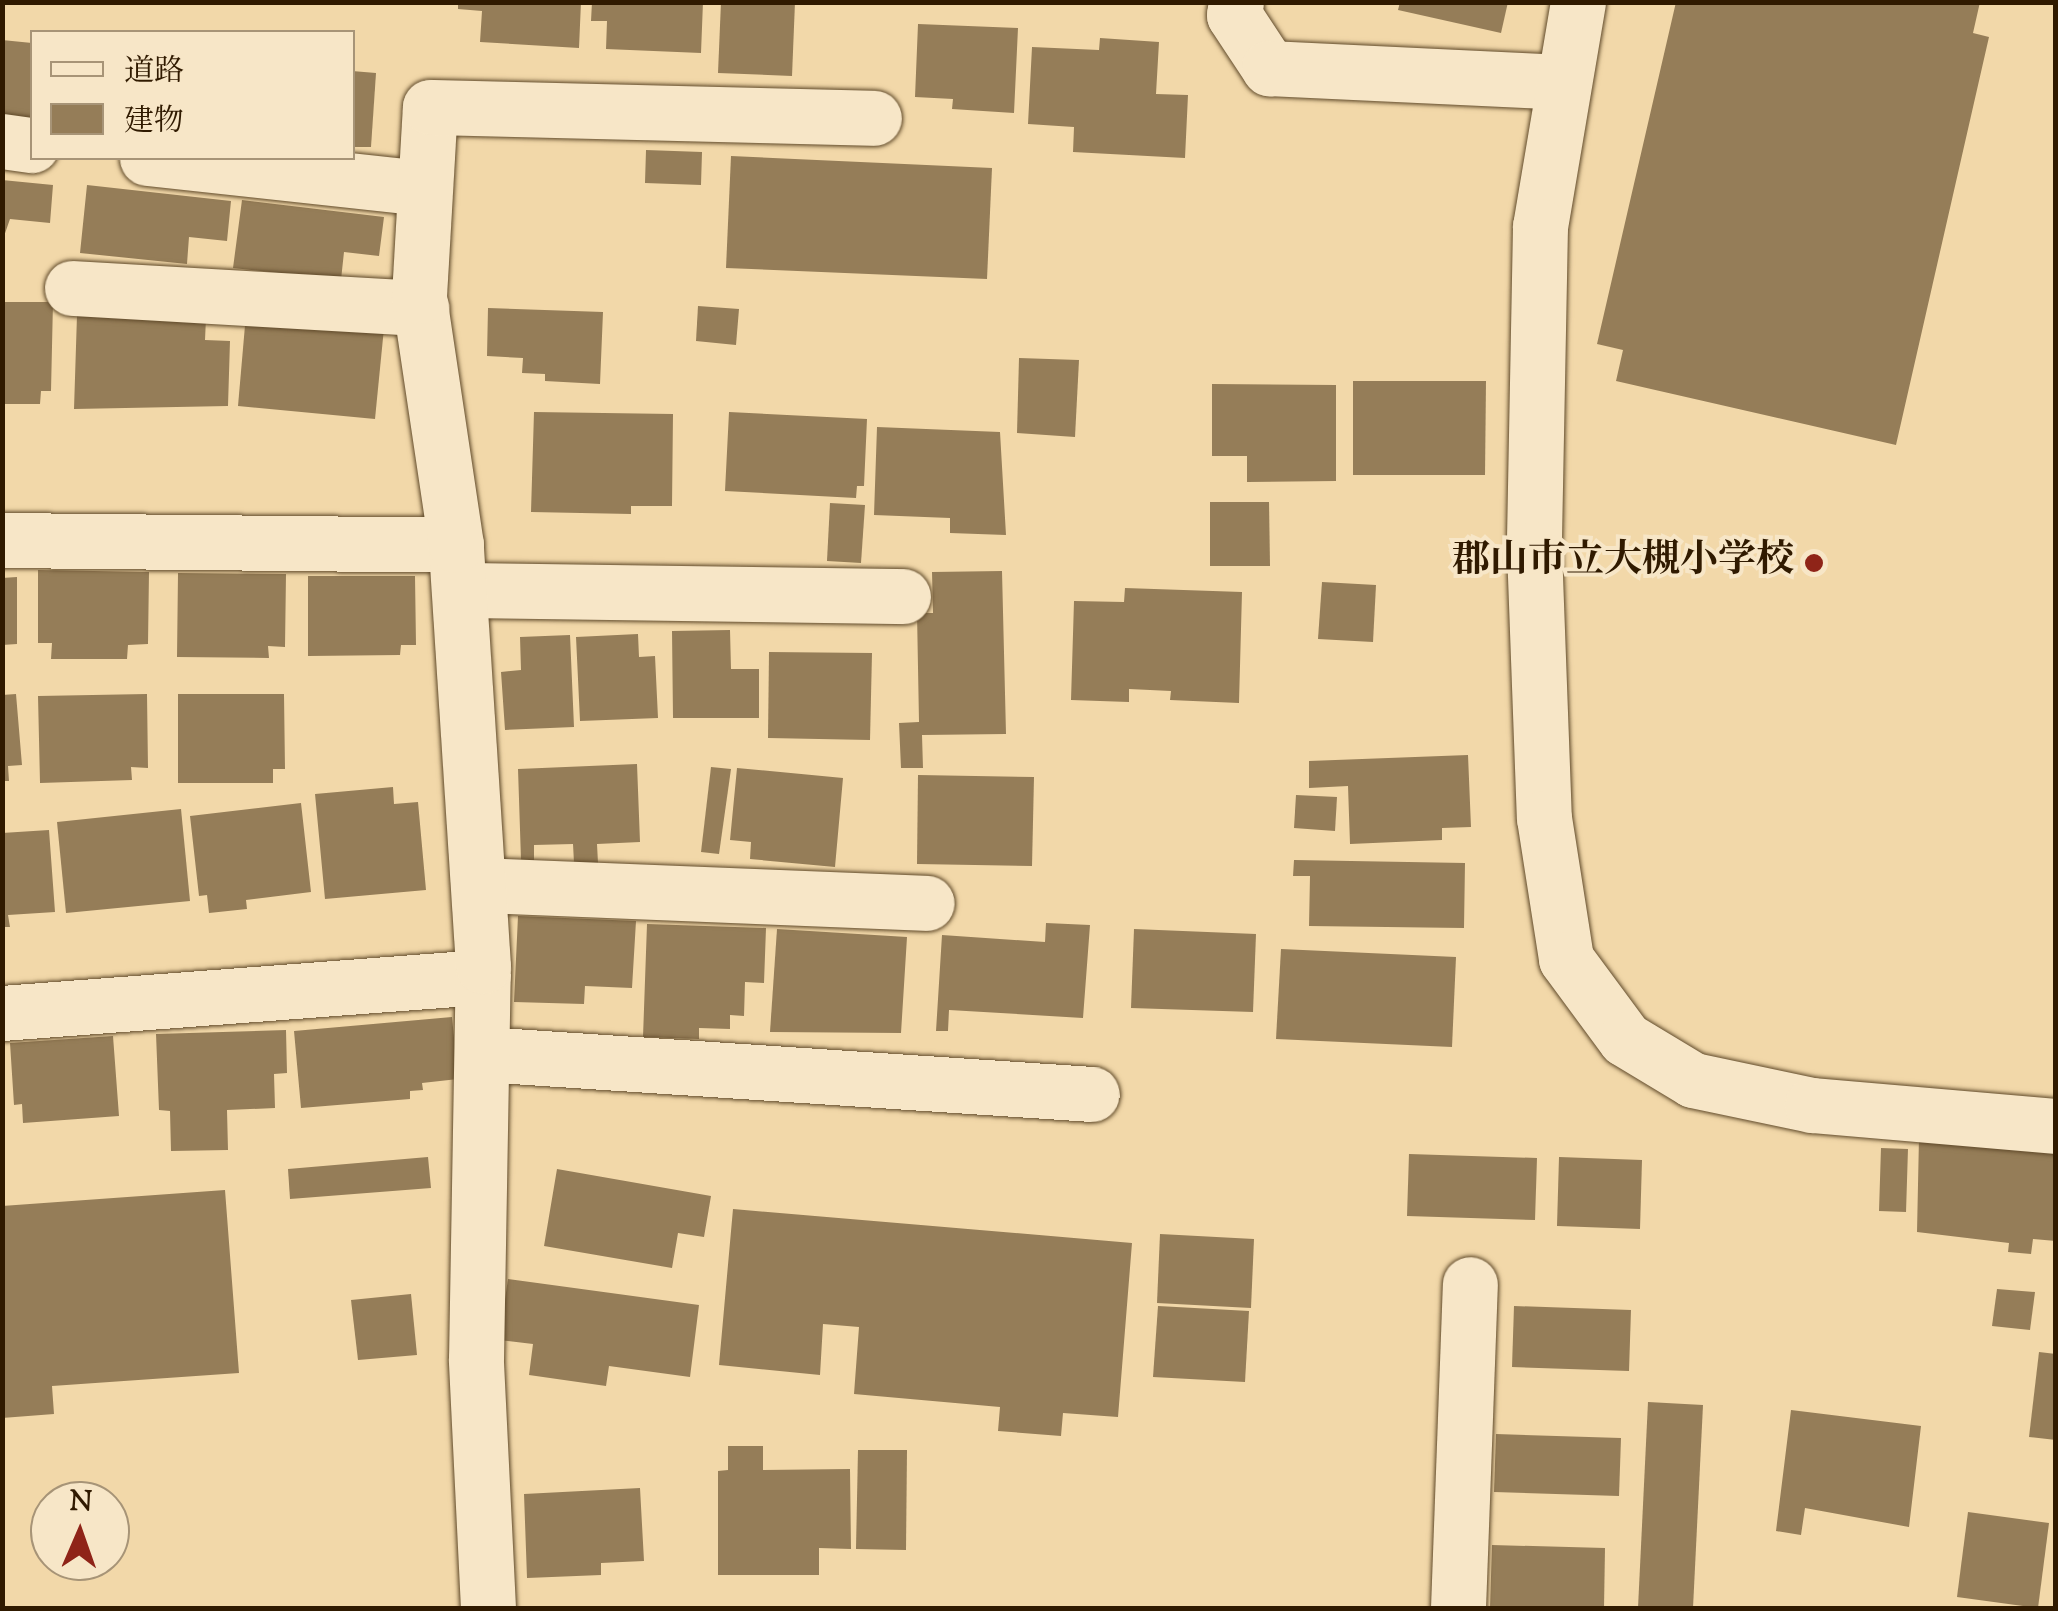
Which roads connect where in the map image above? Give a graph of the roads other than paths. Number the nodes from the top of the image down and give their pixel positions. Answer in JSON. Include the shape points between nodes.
{"nodes":[{"id":1,"x":1236,"y":2,"type":"edge"},
{"id":2,"x":1578,"y":2,"type":"edge"},
{"id":3,"x":1562,"y":82,"type":"junction"},
{"id":4,"x":874,"y":118,"type":"dead end"},
{"id":5,"x":2,"y":141,"type":"edge"},
{"id":6,"x":30,"y":145,"type":"edge"},
{"id":7,"x":166,"y":160,"type":"edge"},
{"id":8,"x":423,"y":188,"type":"junction"},
{"id":9,"x":72,"y":288,"type":"dead end"},
{"id":10,"x":421,"y":308,"type":"junction"},
{"id":11,"x":2,"y":540,"type":"edge"},
{"id":12,"x":458,"y":567,"type":"junction"},
{"id":13,"x":903,"y":596,"type":"dead end"},
{"id":14,"x":480,"y":885,"type":"junction"},
{"id":15,"x":927,"y":903,"type":"dead end"},
{"id":16,"x":483,"y":977,"type":"junction"},
{"id":17,"x":2,"y":1013,"type":"edge"},
{"id":18,"x":482,"y":1054,"type":"junction"},
{"id":19,"x":1092,"y":1094,"type":"dead end"},
{"id":20,"x":2056,"y":1126,"type":"edge"},
{"id":21,"x":1470,"y":1284,"type":"dead end"},
{"id":22,"x":488,"y":1608,"type":"edge"},
{"id":23,"x":1458,"y":1608,"type":"edge"}],
"edges":[{"from":1,"to":3,"type":"street","via":[[1234,14],[1269,68]]},
{"from":2,"to":3,"type":"street"},
{"from":3,"to":20,"type":"street","via":[[1540,226],[1534,549],[1544,818],[1566,959],[1625,1039],[1693,1080],[1812,1105]]},
{"from":4,"to":8,"type":"street","via":[[430,106]]},
{"from":5,"to":6,"type":"street"},
{"from":7,"to":8,"type":"street"},
{"from":8,"to":10,"type":"street"},
{"from":9,"to":10,"type":"street"},
{"from":10,"to":12,"type":"street"},
{"from":11,"to":12,"type":"street"},
{"from":12,"to":13,"type":"street"},
{"from":12,"to":14,"type":"street"},
{"from":14,"to":15,"type":"street"},
{"from":14,"to":16,"type":"street"},
{"from":16,"to":17,"type":"street"},
{"from":16,"to":18,"type":"street"},
{"from":18,"to":19,"type":"street"},
{"from":18,"to":22,"type":"street","via":[[476,1359]]},
{"from":21,"to":23,"type":"street"}]}
